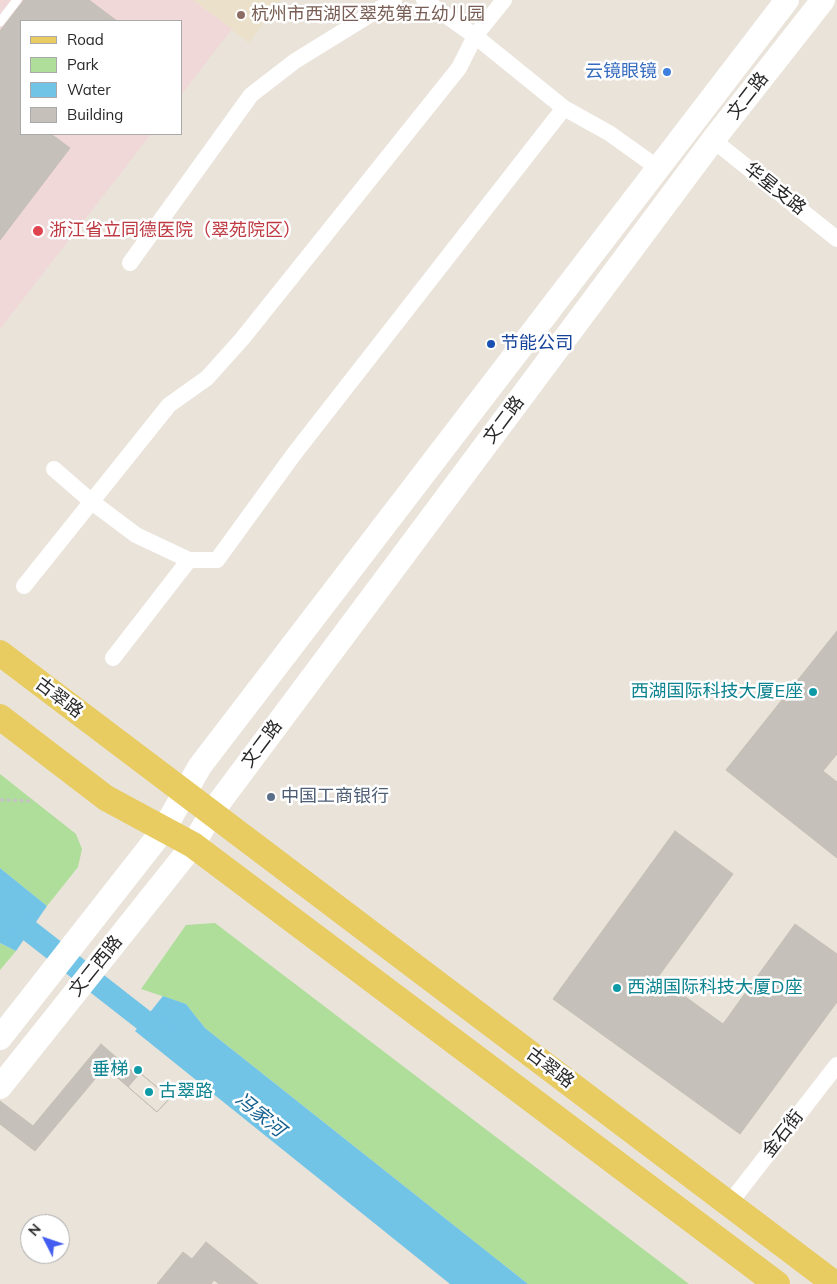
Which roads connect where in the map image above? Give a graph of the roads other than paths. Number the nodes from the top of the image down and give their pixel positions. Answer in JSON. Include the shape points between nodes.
{"nodes":[{"id":1,"x":17,"y":0,"type":"edge"},
{"id":2,"x":394,"y":0,"type":"edge"},
{"id":3,"x":424,"y":0,"type":"edge"},
{"id":4,"x":504,"y":0,"type":"edge"},
{"id":5,"x":786,"y":0,"type":"edge"},
{"id":6,"x":823,"y":0,"type":"edge"},
{"id":7,"x":0,"y":22,"type":"edge"},
{"id":8,"x":475,"y":36,"type":"junction"},
{"id":9,"x":564,"y":108,"type":"junction"},
{"id":10,"x":713,"y":140,"type":"junction"},
{"id":11,"x":658,"y":168,"type":"junction"},
{"id":12,"x":837,"y":239,"type":"edge"},
{"id":13,"x":130,"y":263,"type":"dead end"},
{"id":14,"x":54,"y":469,"type":"dead end"},
{"id":15,"x":92,"y":502,"type":"junction"},
{"id":16,"x":189,"y":560,"type":"junction"},
{"id":17,"x":24,"y":586,"type":"dead end"},
{"id":18,"x":0,"y":654,"type":"edge"},
{"id":19,"x":114,"y":658,"type":"dead end"},
{"id":20,"x":0,"y":717,"type":"edge"},
{"id":21,"x":185,"y":793,"type":"junction"},
{"id":22,"x":212,"y":812,"type":"junction"},
{"id":23,"x":164,"y":829,"type":"junction"},
{"id":24,"x":193,"y":845,"type":"junction"},
{"id":25,"x":0,"y":1038,"type":"edge"},
{"id":26,"x":837,"y":1065,"type":"edge"},
{"id":27,"x":0,"y":1087,"type":"edge"},
{"id":28,"x":729,"y":1204,"type":"junction"},
{"id":29,"x":777,"y":1284,"type":"edge"},
{"id":30,"x":835,"y":1284,"type":"edge"}],
"edges":[{"from":1,"to":7,"type":"lane"},
{"from":2,"to":13,"type":"street","via":[[295,62],[251,95]]},
{"from":3,"to":8,"type":"street"},
{"from":4,"to":8,"type":"street"},
{"from":5,"to":11,"type":"main road","name":"文二路"},
{"from":6,"to":10,"type":"main road","name":"文二路"},
{"from":8,"to":9,"type":"street"},
{"from":8,"to":15,"type":"street","via":[[459,68],[242,339],[207,378],[169,406]]},
{"from":9,"to":11,"type":"street","via":[[609,133]]},
{"from":9,"to":16,"type":"street","via":[[294,454],[217,560]]},
{"from":10,"to":12,"type":"street","name":"华星支路"},
{"from":10,"to":22,"type":"main road","name":"文二路"},
{"from":11,"to":21,"type":"main road","name":"文二路","via":[[200,766]]},
{"from":14,"to":15,"type":"street"},
{"from":15,"to":16,"type":"street","via":[[136,535]]},
{"from":15,"to":17,"type":"street"},
{"from":16,"to":19,"type":"street"},
{"from":18,"to":21,"type":"main road","name":"古翠路"},
{"from":20,"to":23,"type":"main road","name":"古翠路","via":[[106,798]]},
{"from":21,"to":22,"type":"main road","name":"古翠路"},
{"from":21,"to":23,"type":"main road","name":"文二路"},
{"from":22,"to":24,"type":"main road","name":"文二路"},
{"from":22,"to":28,"type":"main road","name":"古翠路"},
{"from":23,"to":24,"type":"main road","name":"古翠路"},
{"from":23,"to":25,"type":"main road","name":"文二西路"},
{"from":24,"to":27,"type":"main road","name":"文二西路"},
{"from":24,"to":29,"type":"main road","name":"古翠路"},
{"from":26,"to":28,"type":"street","name":"金石街"},
{"from":28,"to":30,"type":"main road","name":"古翠路"}]}
